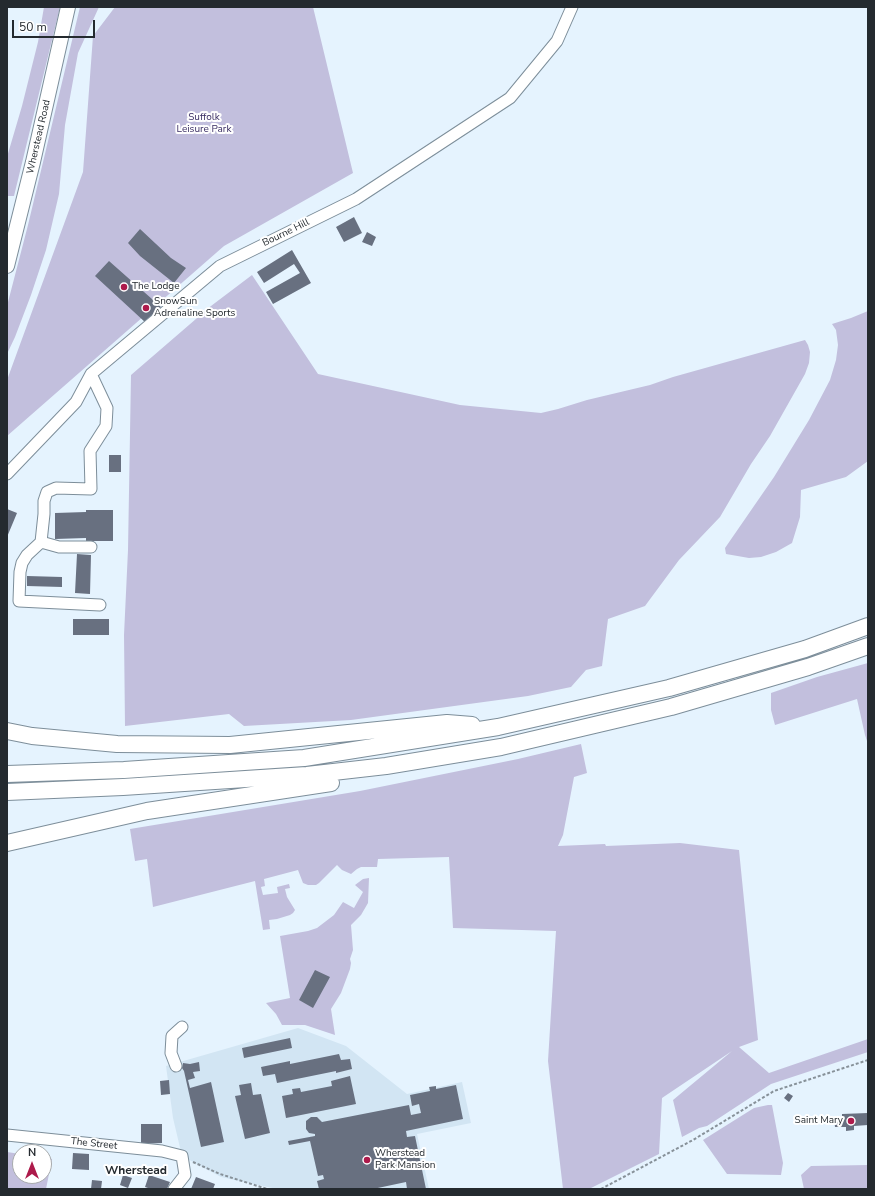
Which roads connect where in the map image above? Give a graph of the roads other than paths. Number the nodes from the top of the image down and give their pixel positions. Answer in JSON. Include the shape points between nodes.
{"nodes":[{"id":1,"x":68,"y":7,"type":"edge"},
{"id":2,"x":572,"y":7,"type":"edge"},
{"id":3,"x":7,"y":266,"type":"edge"},
{"id":4,"x":91,"y":374,"type":"junction"},
{"id":5,"x":7,"y":474,"type":"edge"},
{"id":6,"x":41,"y":542,"type":"junction"},
{"id":7,"x":91,"y":547,"type":"dead end"},
{"id":8,"x":100,"y":605,"type":"dead end"},
{"id":9,"x":868,"y":626,"type":"edge"},
{"id":10,"x":868,"y":646,"type":"edge"},
{"id":11,"x":498,"y":727,"type":"junction"},
{"id":12,"x":7,"y":731,"type":"edge"},
{"id":13,"x":386,"y":766,"type":"junction"},
{"id":14,"x":7,"y":774,"type":"edge"},
{"id":15,"x":7,"y":792,"type":"edge"},
{"id":16,"x":7,"y":843,"type":"edge"},
{"id":17,"x":182,"y":1027,"type":"dead end"},
{"id":18,"x":176,"y":1066,"type":"dead end"},
{"id":19,"x":7,"y":1135,"type":"edge"},
{"id":20,"x":174,"y":1189,"type":"edge"}],
"edges":[{"from":1,"to":3,"type":"main road","name":"Wherstead Road"},
{"from":2,"to":4,"type":"street","name":"Bourne Hill","via":[[557,41],[510,98],[356,199],[220,266]]},
{"from":4,"to":5,"type":"street","name":"Bourne Hill","via":[[76,402]]},
{"from":4,"to":6,"type":"street","via":[[107,408],[106,426],[90,451],[91,489],[56,488],[47,492]]},
{"from":6,"to":7,"type":"street","via":[[59,547]]},
{"from":6,"to":8,"type":"street","via":[[22,563],[19,601]]},
{"from":9,"to":11,"type":"highway","via":[[805,649],[669,688]]},
{"from":10,"to":13,"type":"highway","via":[[808,667],[671,707],[501,747]]},
{"from":11,"to":12,"type":"highway","via":[[447,723],[230,745],[117,744],[32,736]]},
{"from":11,"to":14,"type":"highway","via":[[304,758],[124,770]]},
{"from":13,"to":15,"type":"highway","via":[[307,775]]},
{"from":13,"to":16,"type":"highway","via":[[351,780],[147,811]]},
{"from":17,"to":18,"type":"street","via":[[172,1036],[171,1053]]},
{"from":19,"to":20,"type":"street","name":"The Street","via":[[162,1151],[182,1156],[185,1175]]}]}
